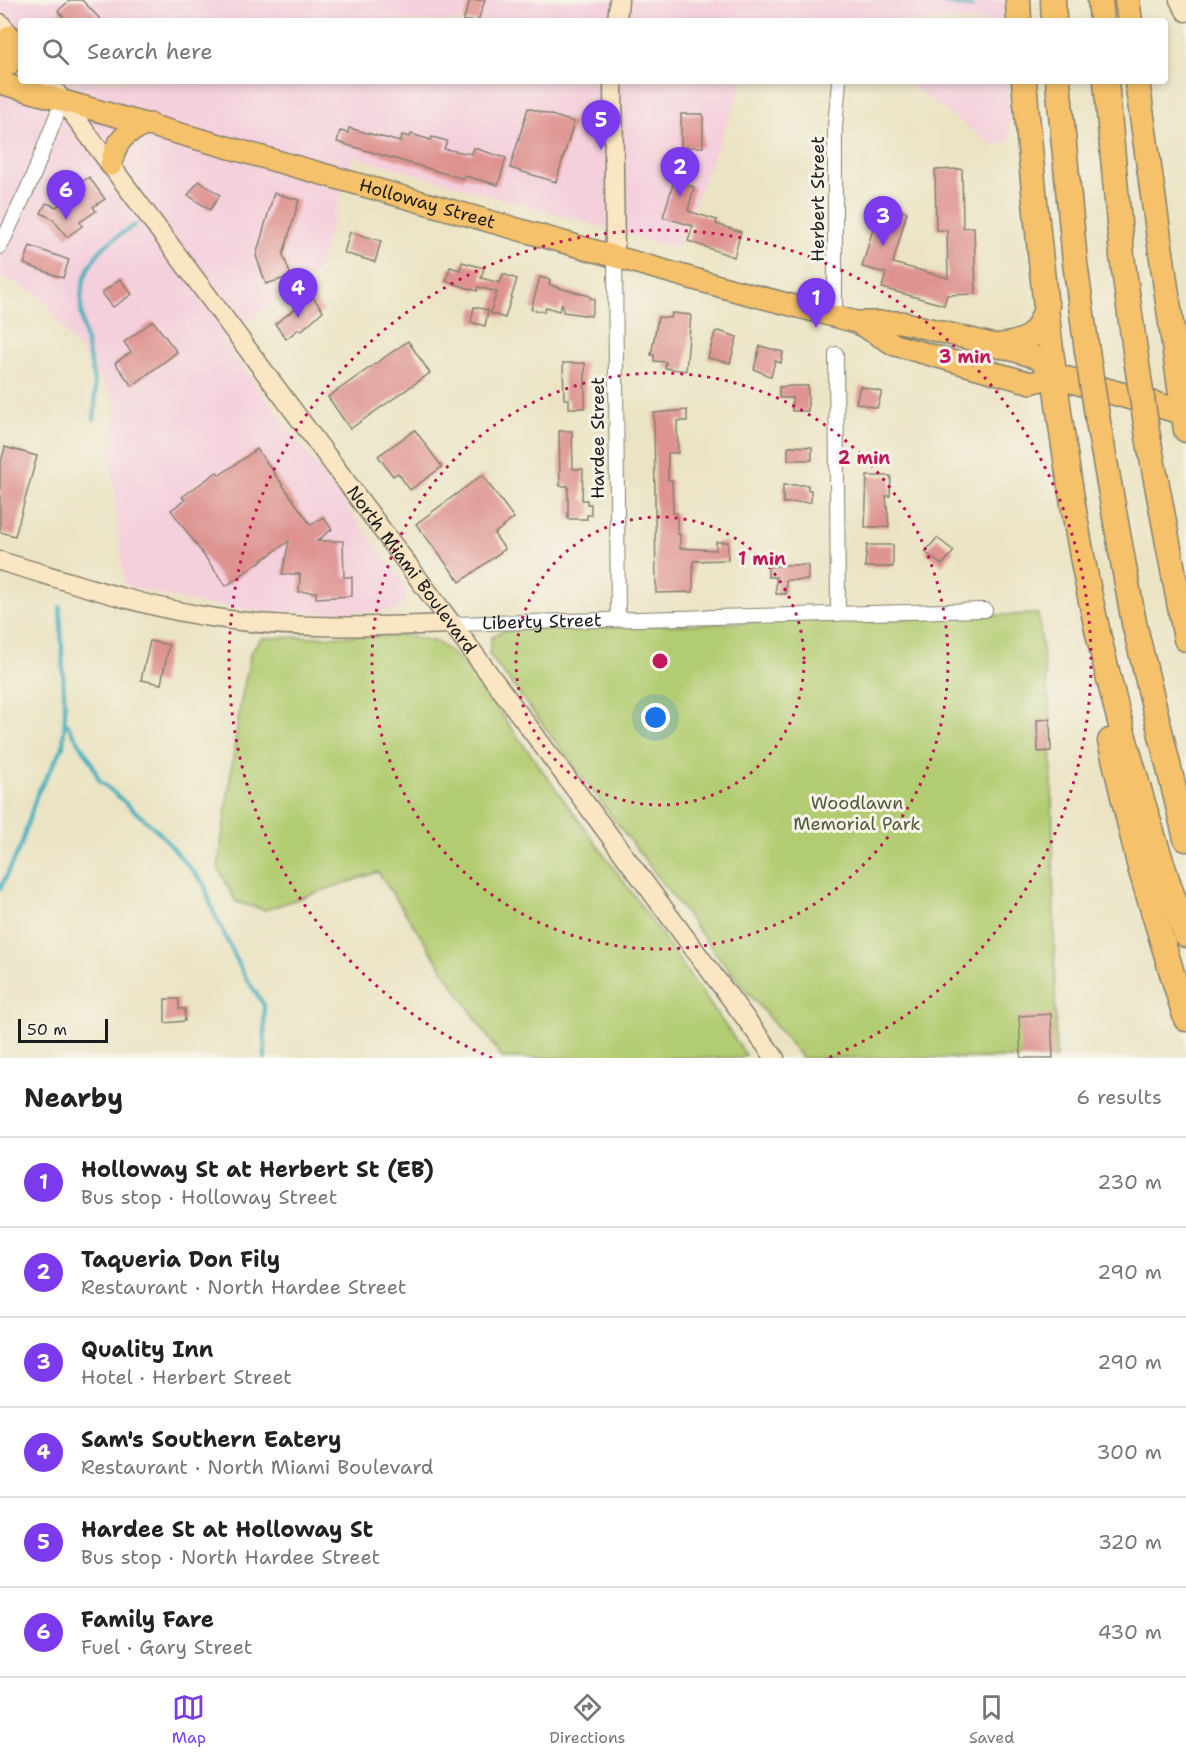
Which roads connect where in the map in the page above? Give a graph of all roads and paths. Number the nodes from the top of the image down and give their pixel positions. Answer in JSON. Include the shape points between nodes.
{"nodes":[{"id":1,"x":620,"y":0,"type":"edge"},
{"id":2,"x":1018,"y":0,"type":"edge"},
{"id":3,"x":1053,"y":0,"type":"edge"},
{"id":4,"x":1100,"y":0,"type":"edge"},
{"id":5,"x":1127,"y":0,"type":"edge"},
{"id":6,"x":1179,"y":0,"type":"edge"},
{"id":7,"x":1186,"y":12,"type":"edge"},
{"id":8,"x":617,"y":18,"type":"edge"},
{"id":9,"x":1019,"y":18,"type":"edge"},
{"id":10,"x":1054,"y":18,"type":"edge"},
{"id":11,"x":1102,"y":18,"type":"edge"},
{"id":12,"x":1130,"y":18,"type":"edge"},
{"id":13,"x":10,"y":36,"type":"edge"},
{"id":14,"x":0,"y":72,"type":"edge"},
{"id":15,"x":0,"y":83,"type":"edge"},
{"id":16,"x":50,"y":84,"type":"edge"},
{"id":17,"x":614,"y":84,"type":"edge"},
{"id":18,"x":839,"y":84,"type":"edge"},
{"id":19,"x":1024,"y":84,"type":"edge"},
{"id":20,"x":1059,"y":84,"type":"edge"},
{"id":21,"x":1106,"y":84,"type":"edge"},
{"id":22,"x":1137,"y":84,"type":"edge"},
{"id":23,"x":63,"y":99,"type":"junction"},
{"id":24,"x":150,"y":123,"type":"junction"},
{"id":25,"x":111,"y":165,"type":"junction"},
{"id":26,"x":0,"y":246,"type":"edge"},
{"id":27,"x":615,"y":256,"type":"junction"},
{"id":28,"x":1047,"y":306,"type":"junction"},
{"id":29,"x":846,"y":319,"type":"junction"},
{"id":30,"x":999,"y":346,"type":"junction"},
{"id":31,"x":836,"y":354,"type":"dead end"},
{"id":32,"x":1056,"y":376,"type":"junction"},
{"id":33,"x":1185,"y":418,"type":"edge"},
{"id":34,"x":0,"y":561,"type":"edge"},
{"id":35,"x":1091,"y":599,"type":"junction"},
{"id":36,"x":985,"y":610,"type":"dead end"},
{"id":37,"x":838,"y":612,"type":"junction"},
{"id":38,"x":618,"y":619,"type":"junction"},
{"id":39,"x":452,"y":624,"type":"junction"},
{"id":40,"x":1186,"y":639,"type":"edge"},
{"id":41,"x":1186,"y":840,"type":"edge"},
{"id":42,"x":1186,"y":936,"type":"edge"},
{"id":43,"x":1186,"y":1019,"type":"edge"},
{"id":44,"x":775,"y":1058,"type":"edge"}],
"edges":[{"from":1,"to":8,"type":"street"},
{"from":2,"to":9,"type":"highway"},
{"from":3,"to":10,"type":"highway"},
{"from":4,"to":11,"type":"highway"},
{"from":5,"to":12,"type":"highway"},
{"from":6,"to":7,"type":"street"},
{"from":13,"to":14,"type":"main road","via":[[9,64]]},
{"from":15,"to":23,"type":"main road","name":"Holloway Street"},
{"from":16,"to":23,"type":"street","name":"North Miami Boulevard"},
{"from":17,"to":27,"type":"street"},
{"from":18,"to":29,"type":"street","name":"Herbert Street","via":[[836,127]]},
{"from":19,"to":28,"type":"highway"},
{"from":20,"to":41,"type":"highway","bridge":true,"via":[[1075,262],[1098,422],[1134,623]]},
{"from":21,"to":40,"type":"highway","bridge":true,"via":[[1122,256],[1137,365]]},
{"from":22,"to":33,"type":"highway"},
{"from":23,"to":24,"type":"main road","name":"Holloway Street"},
{"from":23,"to":25,"type":"street","name":"North Miami Boulevard"},
{"from":23,"to":26,"type":"street","via":[[32,179]]},
{"from":24,"to":25,"type":"main road","via":[[123,135]]},
{"from":24,"to":27,"type":"main road","name":"Holloway Street"},
{"from":25,"to":39,"type":"street","name":"North Miami Boulevard"},
{"from":27,"to":29,"type":"main road","name":"Holloway Street"},
{"from":27,"to":38,"type":"street","name":"Hardee Street"},
{"from":28,"to":30,"type":"highway","via":[[1041,324],[1030,338]]},
{"from":28,"to":32,"type":"highway"},
{"from":29,"to":30,"type":"main road","name":"Holloway Street","via":[[901,322]]},
{"from":29,"to":32,"type":"main road","name":"Holloway Street","via":[[895,345],[1030,383]]},
{"from":30,"to":32,"type":"main road","name":"Holloway Street","via":[[1038,357]]},
{"from":31,"to":37,"type":"street"},
{"from":32,"to":33,"type":"highway","name":"Holloway Street"},
{"from":32,"to":35,"type":"highway","via":[[1070,491]]},
{"from":34,"to":39,"type":"street","name":"Liberty Street","via":[[158,606],[248,622]]},
{"from":35,"to":42,"type":"highway","via":[[1130,759]]},
{"from":35,"to":43,"type":"highway","via":[[1099,680],[1122,794],[1155,921]]},
{"from":36,"to":37,"type":"street","name":"Liberty Street"},
{"from":37,"to":38,"type":"street","name":"Liberty Street"},
{"from":38,"to":39,"type":"street","name":"Liberty Street"},
{"from":39,"to":44,"type":"street","name":"North Miami Boulevard"}]}
